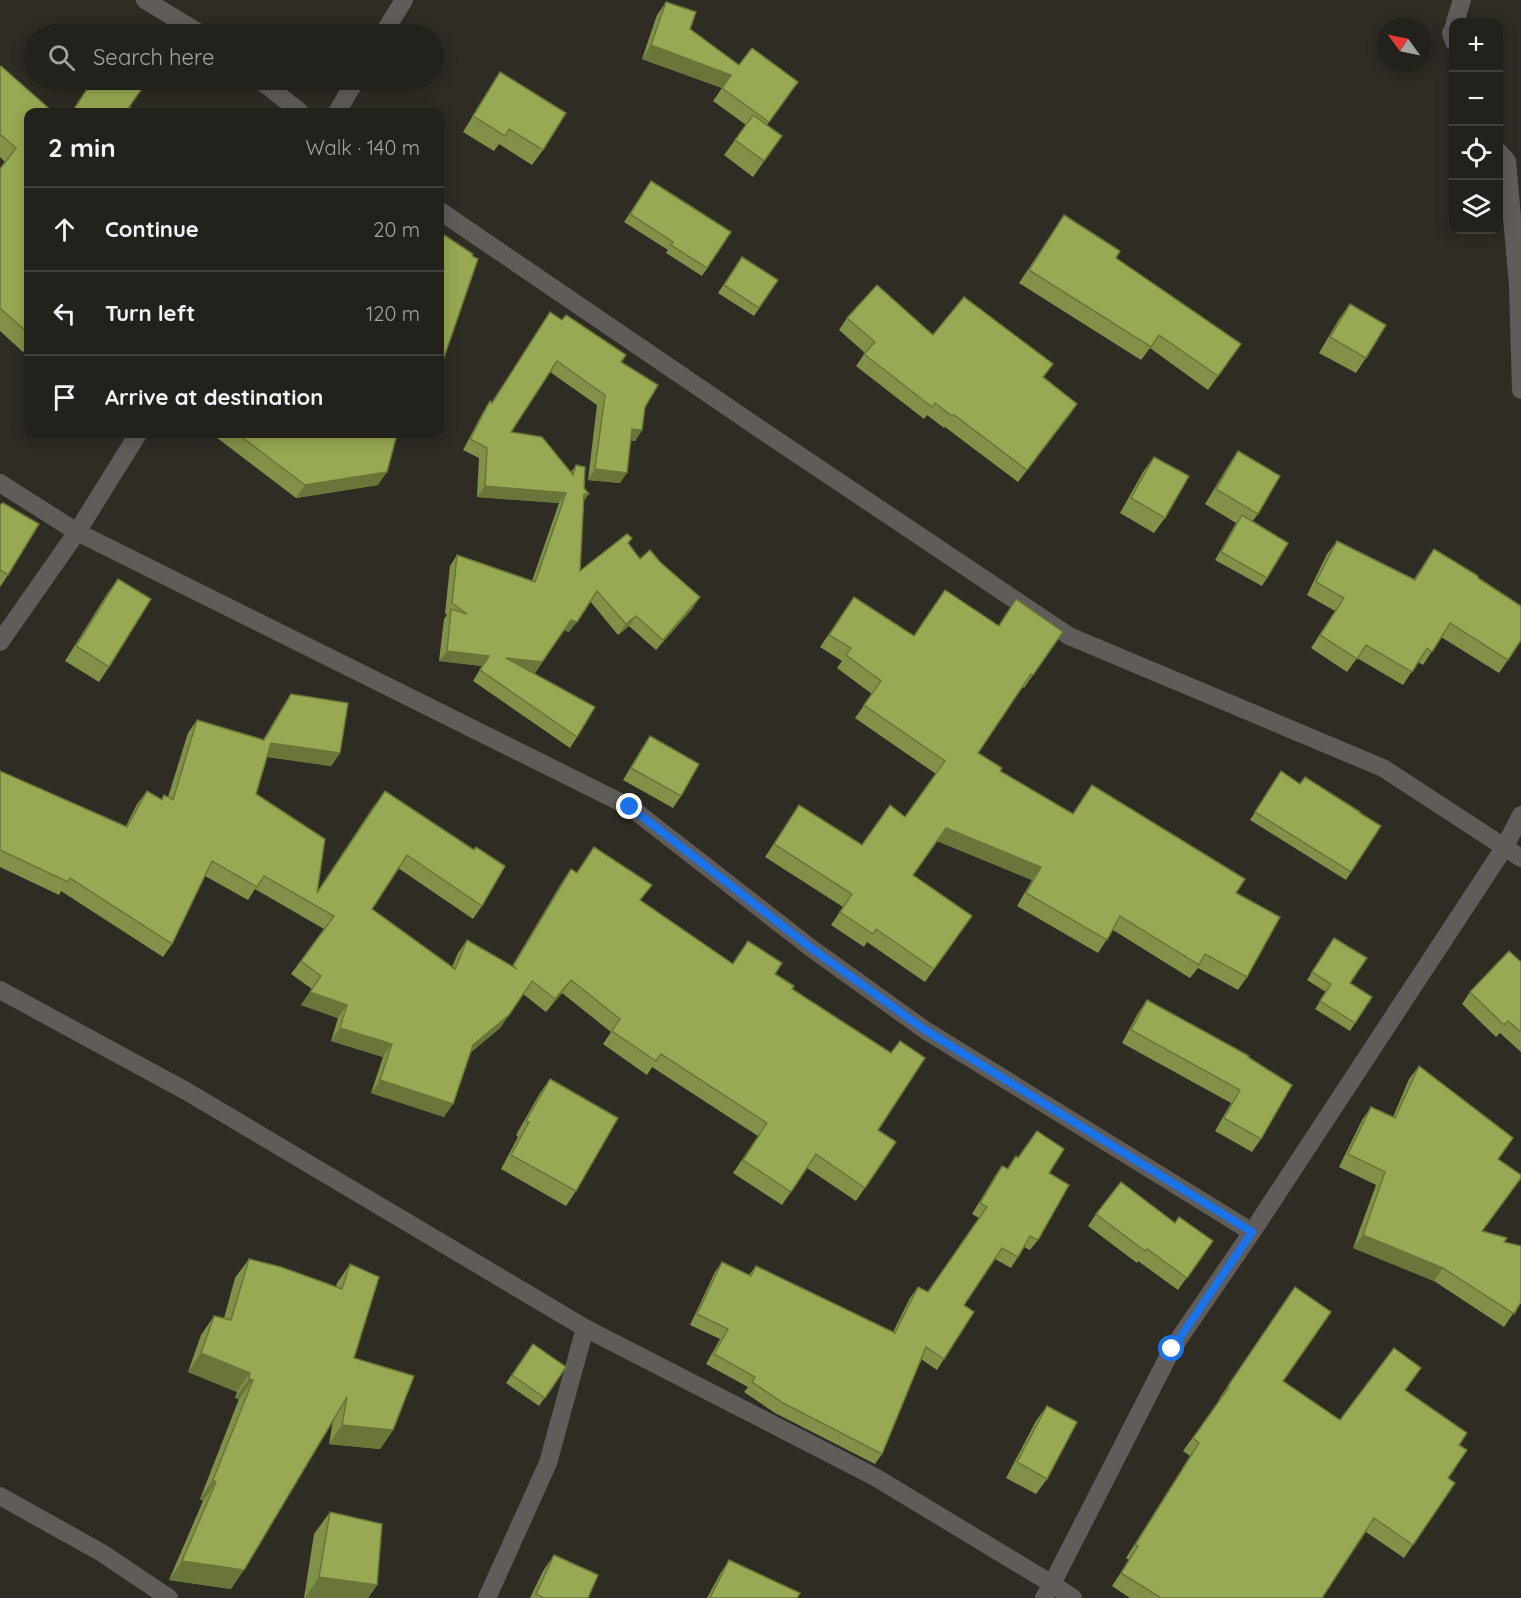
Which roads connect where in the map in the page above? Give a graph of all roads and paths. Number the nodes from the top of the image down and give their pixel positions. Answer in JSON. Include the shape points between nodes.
{"nodes":[{"id":1,"x":145,"y":0,"type":"edge"},
{"id":2,"x":404,"y":0,"type":"edge"},
{"id":3,"x":1462,"y":0,"type":"edge"},
{"id":4,"x":1456,"y":18,"type":"edge"},
{"id":5,"x":185,"y":24,"type":"edge"},
{"id":6,"x":389,"y":24,"type":"edge"},
{"id":7,"x":272,"y":90,"type":"edge"},
{"id":8,"x":350,"y":90,"type":"edge"},
{"id":9,"x":295,"y":108,"type":"edge"},
{"id":10,"x":339,"y":108,"type":"edge"},
{"id":11,"x":1503,"y":157,"type":"edge"},
{"id":12,"x":444,"y":214,"type":"edge"},
{"id":13,"x":1521,"y":390,"type":"edge"},
{"id":14,"x":136,"y":438,"type":"edge"},
{"id":15,"x":0,"y":483,"type":"edge"},
{"id":16,"x":77,"y":532,"type":"junction"},
{"id":17,"x":0,"y":642,"type":"edge"},
{"id":18,"x":1521,"y":815,"type":"edge"},
{"id":19,"x":1504,"y":848,"type":"junction"},
{"id":20,"x":1521,"y":858,"type":"edge"},
{"id":21,"x":0,"y":990,"type":"edge"},
{"id":22,"x":1252,"y":1232,"type":"junction"},
{"id":23,"x":585,"y":1328,"type":"junction"},
{"id":24,"x":0,"y":1496,"type":"edge"},
{"id":25,"x":1048,"y":1591,"type":"edge"},
{"id":26,"x":169,"y":1598,"type":"edge"},
{"id":27,"x":487,"y":1598,"type":"edge"},
{"id":28,"x":1073,"y":1598,"type":"edge"}],
"edges":[{"from":1,"to":5,"type":"street"},
{"from":2,"to":6,"type":"street"},
{"from":3,"to":4,"type":"street"},
{"from":7,"to":9,"type":"street"},
{"from":8,"to":10,"type":"street"},
{"from":11,"to":13,"type":"street","via":[[1507,161],[1518,285]]},
{"from":12,"to":19,"type":"street","via":[[1069,636],[1383,768]]},
{"from":14,"to":16,"type":"street"},
{"from":15,"to":16,"type":"street"},
{"from":16,"to":17,"type":"street"},
{"from":16,"to":22,"type":"street","via":[[630,807],[811,948],[925,1030]]},
{"from":18,"to":19,"type":"street"},
{"from":19,"to":20,"type":"street"},
{"from":19,"to":22,"type":"street"},
{"from":21,"to":23,"type":"street","via":[[186,1091]]},
{"from":22,"to":25,"type":"street","via":[[1172,1349]]},
{"from":23,"to":25,"type":"street","via":[[875,1477]]},
{"from":23,"to":27,"type":"street","via":[[548,1463]]},
{"from":24,"to":26,"type":"street","via":[[102,1552]]},
{"from":25,"to":28,"type":"street"}]}
